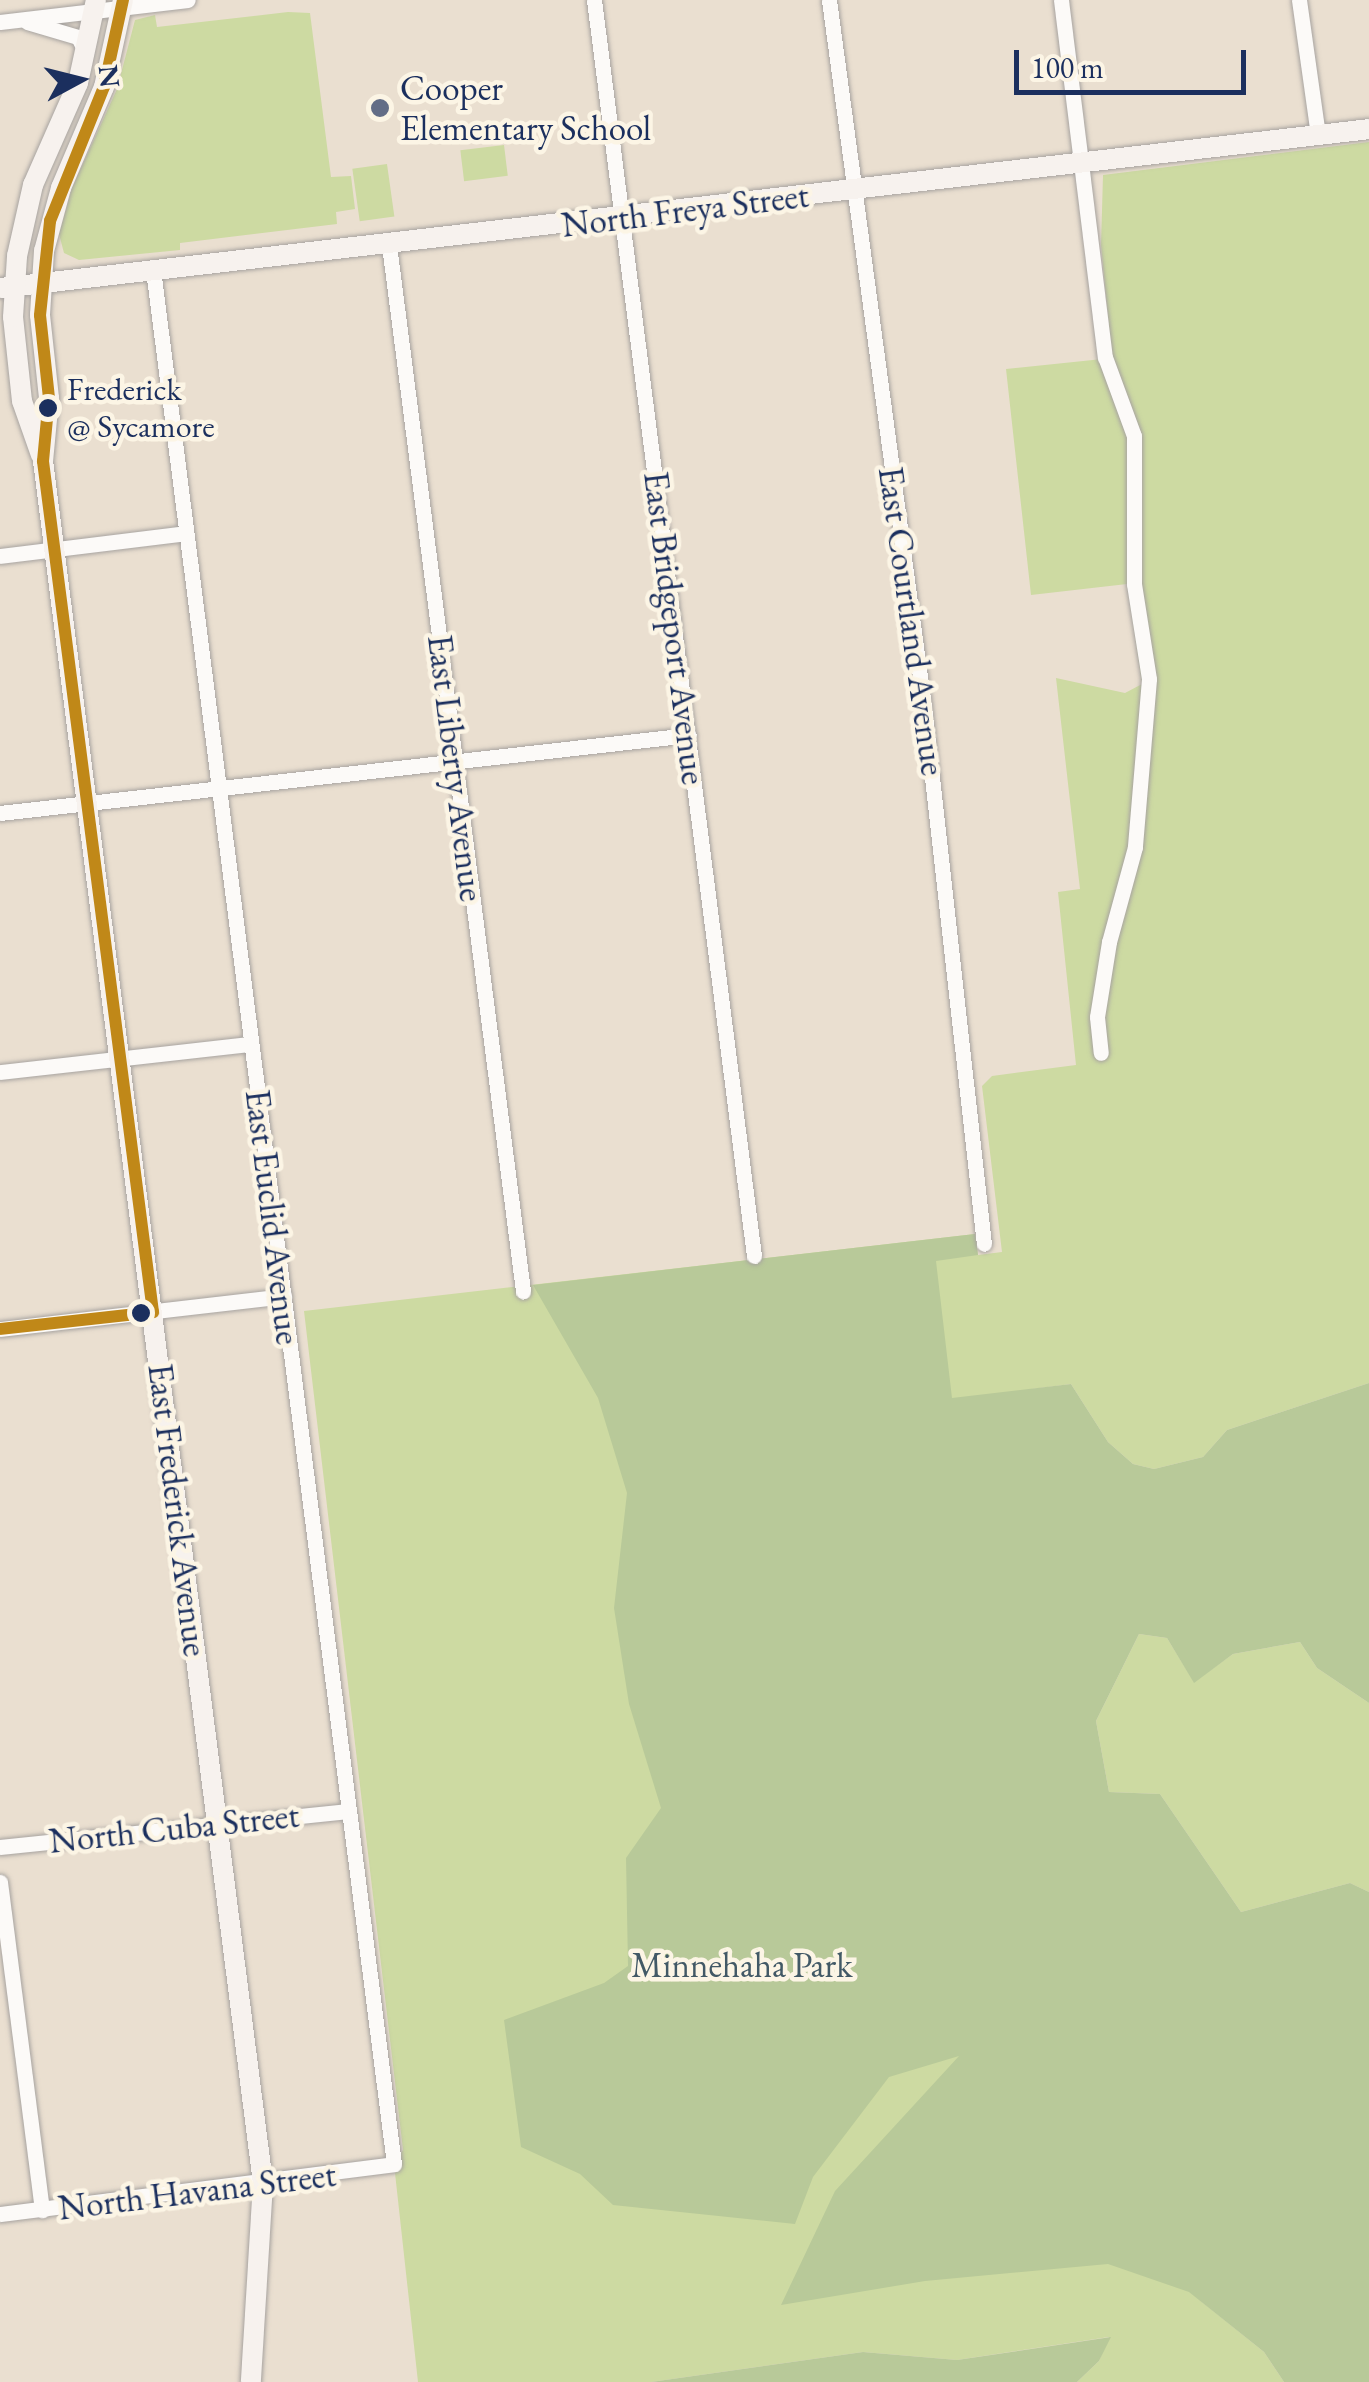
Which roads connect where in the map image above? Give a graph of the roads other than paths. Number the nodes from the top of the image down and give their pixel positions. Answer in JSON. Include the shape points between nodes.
{"nodes":[{"id":1,"x":188,"y":0,"type":"edge"},
{"id":2,"x":594,"y":0,"type":"edge"},
{"id":3,"x":828,"y":0,"type":"edge"},
{"id":4,"x":1061,"y":0,"type":"edge"},
{"id":5,"x":1300,"y":0,"type":"edge"},
{"id":6,"x":122,"y":4,"type":"edge"},
{"id":7,"x":96,"y":5,"type":"edge"},
{"id":8,"x":19,"y":20,"type":"junction"},
{"id":9,"x":0,"y":22,"type":"edge"},
{"id":10,"x":86,"y":53,"type":"junction"},
{"id":11,"x":1369,"y":129,"type":"edge"},
{"id":12,"x":1318,"y":134,"type":"junction"},
{"id":13,"x":1079,"y":163,"type":"junction"},
{"id":14,"x":854,"y":190,"type":"junction"},
{"id":15,"x":621,"y":218,"type":"junction"},
{"id":16,"x":389,"y":246,"type":"junction"},
{"id":17,"x":153,"y":270,"type":"junction"},
{"id":18,"x":40,"y":284,"type":"junction"},
{"id":19,"x":7,"y":288,"type":"edge"},
{"id":20,"x":44,"y":462,"type":"junction"},
{"id":21,"x":186,"y":533,"type":"junction"},
{"id":22,"x":54,"y":549,"type":"junction"},
{"id":23,"x":0,"y":556,"type":"edge"},
{"id":24,"x":689,"y":736,"type":"junction"},
{"id":25,"x":455,"y":763,"type":"junction"},
{"id":26,"x":219,"y":790,"type":"junction"},
{"id":27,"x":89,"y":803,"type":"junction"},
{"id":28,"x":0,"y":813,"type":"edge"},
{"id":29,"x":250,"y":1044,"type":"junction"},
{"id":30,"x":1101,"y":1052,"type":"dead end"},
{"id":31,"x":120,"y":1057,"type":"junction"},
{"id":32,"x":0,"y":1072,"type":"edge"},
{"id":33,"x":984,"y":1244,"type":"dead end"},
{"id":34,"x":754,"y":1256,"type":"dead end"},
{"id":35,"x":523,"y":1291,"type":"dead end"},
{"id":36,"x":284,"y":1296,"type":"junction"},
{"id":37,"x":153,"y":1312,"type":"junction"},
{"id":38,"x":0,"y":1329,"type":"edge"},
{"id":39,"x":348,"y":1810,"type":"junction"},
{"id":40,"x":216,"y":1820,"type":"junction"},
{"id":41,"x":0,"y":1847,"type":"edge"},
{"id":42,"x":0,"y":1882,"type":"edge"},
{"id":43,"x":394,"y":2164,"type":"joint"},
{"id":44,"x":263,"y":2183,"type":"junction"},
{"id":45,"x":42,"y":2210,"type":"junction"},
{"id":46,"x":0,"y":2214,"type":"edge"},
{"id":47,"x":252,"y":2382,"type":"edge"}],
"edges":[{"from":1,"to":6,"type":"street"},
{"from":2,"to":15,"type":"street","name":"East Bridgeport Avenue"},
{"from":3,"to":14,"type":"street","name":"East Courtland Avenue"},
{"from":4,"to":13,"type":"street"},
{"from":5,"to":12,"type":"street"},
{"from":6,"to":7,"type":"street"},
{"from":6,"to":18,"type":"main road","via":[[104,87],[50,221]]},
{"from":7,"to":8,"type":"street"},
{"from":7,"to":10,"type":"main road"},
{"from":8,"to":9,"type":"street"},
{"from":8,"to":10,"type":"street","via":[[78,37]]},
{"from":10,"to":19,"type":"main road","via":[[33,185]]},
{"from":11,"to":12,"type":"main road","name":"North Freya Street"},
{"from":12,"to":13,"type":"main road","name":"North Freya Street"},
{"from":13,"to":14,"type":"main road","name":"North Freya Street"},
{"from":13,"to":30,"type":"street","via":[[1105,356],[1134,436],[1133,568],[1149,679],[1135,847],[1097,1017]]},
{"from":14,"to":15,"type":"main road","name":"North Freya Street"},
{"from":14,"to":33,"type":"street","name":"East Courtland Avenue","via":[[924,706]]},
{"from":15,"to":16,"type":"main road","name":"North Freya Street"},
{"from":15,"to":24,"type":"street","name":"East Bridgeport Avenue"},
{"from":16,"to":17,"type":"main road","name":"North Freya Street"},
{"from":16,"to":25,"type":"street","name":"East Liberty Avenue"},
{"from":17,"to":18,"type":"main road","name":"North Freya Street"},
{"from":17,"to":21,"type":"street","name":"East Euclid Avenue"},
{"from":18,"to":19,"type":"main road","name":"North Freya Street"},
{"from":18,"to":20,"type":"main road","name":"East Frederick Avenue","via":[[50,398]]},
{"from":19,"to":20,"type":"main road","name":"East Frederick Avenue","via":[[22,401]]},
{"from":20,"to":22,"type":"main road","name":"East Frederick Avenue"},
{"from":21,"to":22,"type":"street"},
{"from":21,"to":26,"type":"street","name":"East Euclid Avenue"},
{"from":22,"to":23,"type":"street"},
{"from":22,"to":27,"type":"main road","name":"East Frederick Avenue"},
{"from":24,"to":25,"type":"street"},
{"from":24,"to":34,"type":"street","name":"East Bridgeport Avenue"},
{"from":25,"to":26,"type":"street"},
{"from":25,"to":35,"type":"street","name":"East Liberty Avenue"},
{"from":26,"to":27,"type":"street"},
{"from":26,"to":29,"type":"street","name":"East Euclid Avenue"},
{"from":27,"to":28,"type":"street"},
{"from":27,"to":31,"type":"main road","name":"East Frederick Avenue"},
{"from":29,"to":31,"type":"street"},
{"from":29,"to":36,"type":"street","name":"East Euclid Avenue"},
{"from":31,"to":32,"type":"street"},
{"from":31,"to":37,"type":"main road","name":"East Frederick Avenue"},
{"from":36,"to":37,"type":"street"},
{"from":36,"to":39,"type":"street","name":"East Euclid Avenue"},
{"from":37,"to":38,"type":"street"},
{"from":37,"to":40,"type":"main road","name":"East Frederick Avenue"},
{"from":39,"to":40,"type":"street","name":"North Cuba Street"},
{"from":39,"to":43,"type":"street","name":"East Euclid Avenue"},
{"from":40,"to":41,"type":"street","name":"North Cuba Street"},
{"from":40,"to":44,"type":"main road","name":"East Frederick Avenue"},
{"from":42,"to":45,"type":"street"},
{"from":43,"to":44,"type":"street","name":"North Havana Street"},
{"from":44,"to":45,"type":"street","name":"North Havana Street"},
{"from":44,"to":47,"type":"main road","name":"East Frederick Avenue"},
{"from":45,"to":46,"type":"street","name":"North Havana Street"}]}
